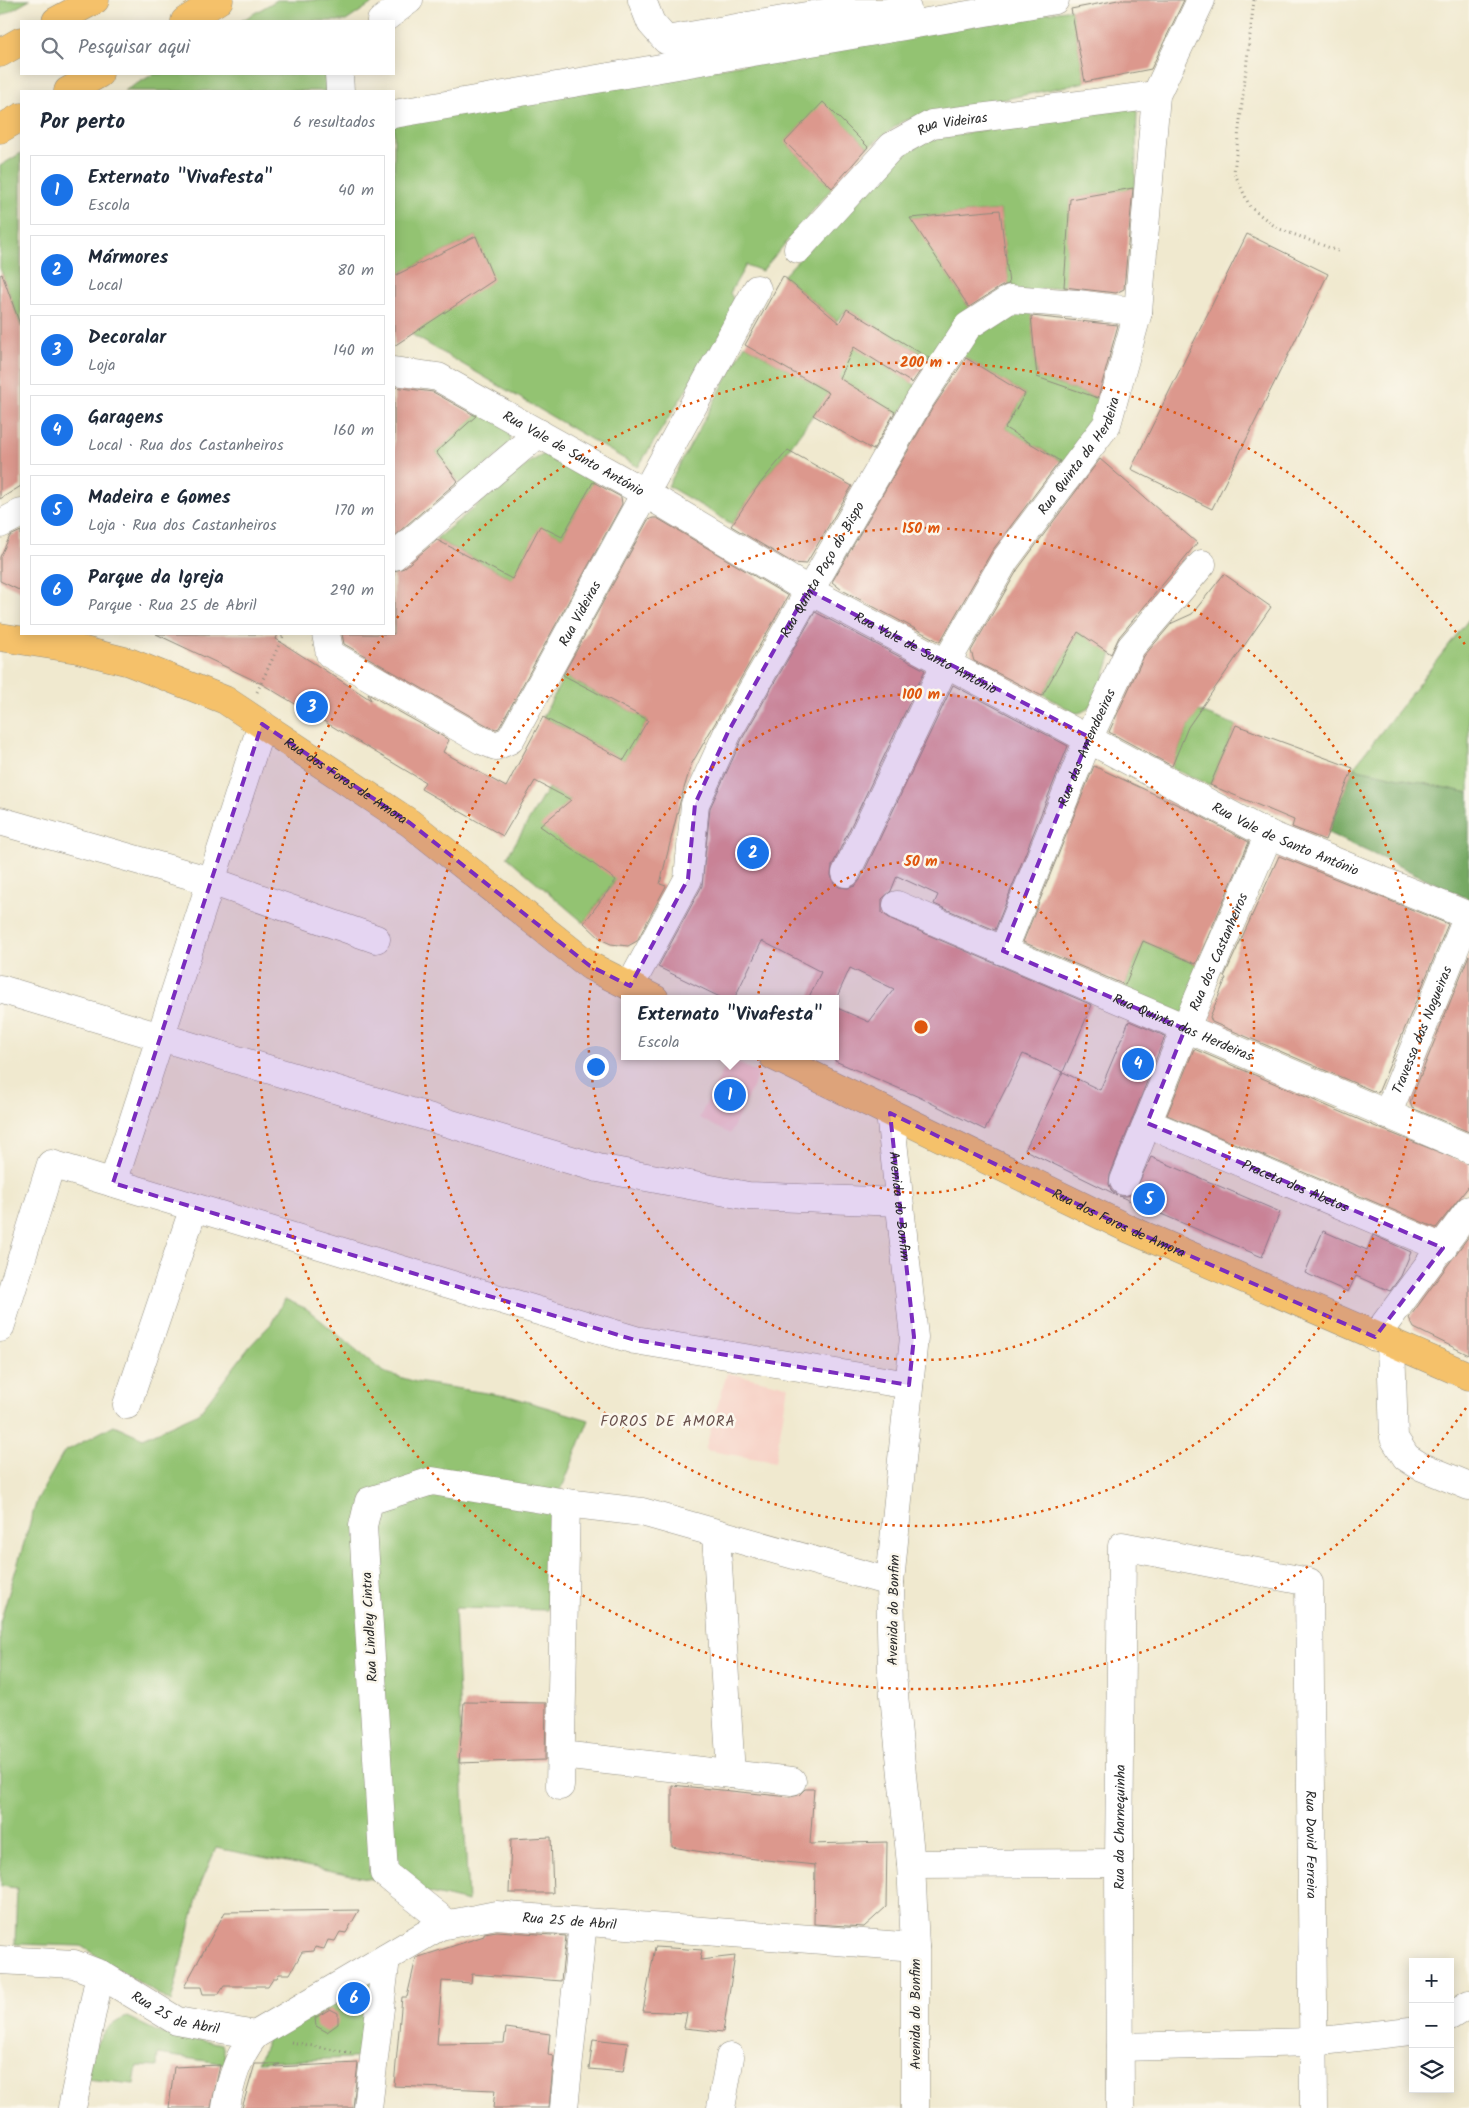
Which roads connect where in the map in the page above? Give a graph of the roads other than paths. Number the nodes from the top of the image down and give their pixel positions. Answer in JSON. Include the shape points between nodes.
{"nodes":[{"id":1,"x":95,"y":0,"type":"edge"},
{"id":2,"x":219,"y":0,"type":"edge"},
{"id":3,"x":409,"y":0,"type":"edge"},
{"id":4,"x":642,"y":0,"type":"edge"},
{"id":5,"x":957,"y":0,"type":"edge"},
{"id":6,"x":1055,"y":0,"type":"edge"},
{"id":7,"x":1201,"y":0,"type":"edge"},
{"id":8,"x":58,"y":20,"type":"edge"},
{"id":9,"x":187,"y":20,"type":"edge"},
{"id":10,"x":381,"y":20,"type":"edge"},
{"id":11,"x":20,"y":42,"type":"edge"},
{"id":12,"x":0,"y":53,"type":"edge"},
{"id":13,"x":97,"y":75,"type":"edge"},
{"id":14,"x":339,"y":75,"type":"edge"},
{"id":15,"x":70,"y":90,"type":"edge"},
{"id":16,"x":340,"y":90,"type":"edge"},
{"id":17,"x":1156,"y":95,"type":"junction"},
{"id":18,"x":395,"y":114,"type":"edge"},
{"id":19,"x":20,"y":118,"type":"edge"},
{"id":20,"x":0,"y":129,"type":"edge"},
{"id":21,"x":798,"y":249,"type":"dead end"},
{"id":22,"x":757,"y":289,"type":"dead end"},
{"id":23,"x":1138,"y":312,"type":"junction"},
{"id":24,"x":395,"y":371,"type":"edge"},
{"id":25,"x":539,"y":433,"type":"junction"},
{"id":26,"x":645,"y":492,"type":"junction"},
{"id":27,"x":20,"y":514,"type":"edge"},
{"id":28,"x":0,"y":524,"type":"edge"},
{"id":29,"x":395,"y":555,"type":"edge"},
{"id":30,"x":1202,"y":564,"type":"dead end"},
{"id":31,"x":808,"y":590,"type":"junction"},
{"id":32,"x":326,"y":635,"type":"edge"},
{"id":33,"x":3,"y":636,"type":"edge"},
{"id":34,"x":945,"y":664,"type":"junction"},
{"id":35,"x":254,"y":719,"type":"junction"},
{"id":36,"x":1089,"y":737,"type":"junction"},
{"id":37,"x":0,"y":820,"type":"edge"},
{"id":38,"x":1269,"y":834,"type":"junction"},
{"id":39,"x":846,"y":873,"type":"dead end"},
{"id":40,"x":211,"y":881,"type":"junction"},
{"id":41,"x":897,"y":904,"type":"dead end"},
{"id":42,"x":1469,"y":916,"type":"edge"},
{"id":43,"x":376,"y":939,"type":"dead end"},
{"id":44,"x":1003,"y":951,"type":"junction"},
{"id":45,"x":630,"y":986,"type":"junction"},
{"id":46,"x":0,"y":989,"type":"edge"},
{"id":47,"x":647,"y":995,"type":"edge"},
{"id":48,"x":1185,"y":1029,"type":"junction"},
{"id":49,"x":160,"y":1035,"type":"junction"},
{"id":50,"x":781,"y":1060,"type":"edge"},
{"id":51,"x":890,"y":1113,"type":"junction"},
{"id":52,"x":1387,"y":1115,"type":"junction"},
{"id":53,"x":1148,"y":1123,"type":"junction"},
{"id":54,"x":1469,"y":1149,"type":"edge"},
{"id":55,"x":1124,"y":1181,"type":"dead end"},
{"id":56,"x":113,"y":1183,"type":"junction"},
{"id":57,"x":898,"y":1202,"type":"junction"},
{"id":58,"x":194,"y":1207,"type":"junction"},
{"id":59,"x":1468,"y":1213,"type":"edge"},
{"id":60,"x":1443,"y":1248,"type":"junction"},
{"id":61,"x":0,"y":1328,"type":"edge"},
{"id":62,"x":1383,"y":1341,"type":"junction"},
{"id":63,"x":1469,"y":1376,"type":"edge"},
{"id":64,"x":909,"y":1385,"type":"junction"},
{"id":65,"x":127,"y":1405,"type":"dead end"},
{"id":66,"x":1469,"y":1486,"type":"edge"},
{"id":67,"x":566,"y":1503,"type":"junction"},
{"id":68,"x":716,"y":1534,"type":"junction"},
{"id":69,"x":890,"y":1582,"type":"junction"},
{"id":70,"x":1309,"y":1582,"type":"joint"},
{"id":71,"x":561,"y":1755,"type":"junction"},
{"id":72,"x":731,"y":1774,"type":"junction"},
{"id":73,"x":792,"y":1781,"type":"dead end"},
{"id":74,"x":560,"y":1786,"type":"dead end"},
{"id":75,"x":1119,"y":1863,"type":"junction"},
{"id":76,"x":911,"y":1864,"type":"junction"},
{"id":77,"x":583,"y":1922,"type":"junction"},
{"id":78,"x":448,"y":1924,"type":"junction"},
{"id":79,"x":915,"y":1947,"type":"junction"},
{"id":80,"x":386,"y":1958,"type":"junction"},
{"id":81,"x":0,"y":1960,"type":"edge"},
{"id":82,"x":100,"y":1974,"type":"junction"},
{"id":83,"x":1469,"y":2004,"type":"edge"},
{"id":84,"x":1454,"y":2013,"type":"edge"},
{"id":85,"x":1409,"y":2031,"type":"edge"},
{"id":86,"x":251,"y":2040,"type":"junction"},
{"id":87,"x":1313,"y":2042,"type":"junction"},
{"id":88,"x":1120,"y":2047,"type":"junction"},
{"id":89,"x":730,"y":2057,"type":"dead end"},
{"id":90,"x":72,"y":2108,"type":"edge"},
{"id":91,"x":226,"y":2108,"type":"edge"},
{"id":92,"x":368,"y":2108,"type":"edge"},
{"id":93,"x":564,"y":2108,"type":"edge"},
{"id":94,"x":721,"y":2108,"type":"edge"},
{"id":95,"x":915,"y":2108,"type":"edge"},
{"id":96,"x":1120,"y":2108,"type":"edge"},
{"id":97,"x":1314,"y":2108,"type":"edge"}],
"edges":[{"from":1,"to":8,"type":"main road"},
{"from":2,"to":9,"type":"main road"},
{"from":3,"to":10,"type":"street"},
{"from":4,"to":5,"type":"street","via":[[651,23],[666,40],[824,13],[882,14]]},
{"from":6,"to":18,"type":"street"},
{"from":7,"to":17,"type":"street","name":"Rua Quinta da Herdeira"},
{"from":11,"to":12,"type":"main road"},
{"from":13,"to":15,"type":"main road"},
{"from":14,"to":16,"type":"street"},
{"from":17,"to":21,"type":"street","name":"Rua Videiras","via":[[932,124],[892,146]]},
{"from":17,"to":23,"type":"street","name":"Rua Quinta da Herdeira"},
{"from":19,"to":20,"type":"main road"},
{"from":22,"to":26,"type":"street","name":"Rua Videiras"},
{"from":23,"to":31,"type":"street","name":"Rua Quinta Poço do Bispo","via":[[1010,299],[968,326],[919,401]]},
{"from":23,"to":34,"type":"street","name":"Rua Quinta da Herdeira","via":[[1107,424],[1005,560]]},
{"from":24,"to":25,"type":"street","name":"Rua Vale de Santo António","via":[[438,377]]},
{"from":25,"to":26,"type":"street","name":"Rua Vale de Santo António"},
{"from":25,"to":29,"type":"street"},
{"from":26,"to":31,"type":"street","name":"Rua Vale de Santo António"},
{"from":26,"to":32,"type":"street","name":"Rua Videiras","via":[[510,740],[496,746],[481,740],[330,654]]},
{"from":27,"to":28,"type":"street"},
{"from":30,"to":36,"type":"street","name":"Rua das Amendoeiras","via":[[1131,647]]},
{"from":31,"to":34,"type":"street","name":"Rua Vale de Santo António"},
{"from":31,"to":45,"type":"street","name":"Rua Quinta Poço do Bispo","via":[[728,732],[695,804],[688,879]]},
{"from":33,"to":35,"type":"main road","name":"Rua dos Foros de Amora","via":[[129,662],[226,700]]},
{"from":34,"to":36,"type":"street","name":"Rua Vale de Santo António"},
{"from":34,"to":39,"type":"street","name":"Rua Quinta da Herdeira"},
{"from":35,"to":40,"type":"street"},
{"from":35,"to":45,"type":"main road","name":"Rua dos Foros de Amora","via":[[410,823],[590,966]]},
{"from":36,"to":38,"type":"street","name":"Rua Vale de Santo António"},
{"from":36,"to":44,"type":"street","name":"Rua das Amendoeiras"},
{"from":37,"to":40,"type":"street"},
{"from":38,"to":42,"type":"street","name":"Rua Vale de Santo António"},
{"from":38,"to":48,"type":"street","name":"Rua dos Castanheiros"},
{"from":40,"to":43,"type":"street"},
{"from":40,"to":49,"type":"street"},
{"from":41,"to":44,"type":"street","name":"Rua Quinta das Herdeiras"},
{"from":42,"to":52,"type":"street","name":"Travessa das Nogueiras"},
{"from":44,"to":48,"type":"street","name":"Rua Quinta das Herdeiras"},
{"from":45,"to":47,"type":"main road","name":"Rua dos Foros de Amora"},
{"from":46,"to":49,"type":"street"},
{"from":48,"to":52,"type":"street","name":"Rua Quinta das Herdeiras"},
{"from":48,"to":53,"type":"street","name":"Rua dos Castanheiros"},
{"from":49,"to":56,"type":"street"},
{"from":49,"to":57,"type":"street","via":[[598,1168],[748,1196]]},
{"from":50,"to":51,"type":"main road","name":"Rua dos Foros de Amora"},
{"from":51,"to":57,"type":"street","name":"Avenida do Bonfim"},
{"from":51,"to":62,"type":"main road","name":"Rua dos Foros de Amora","via":[[1130,1229]]},
{"from":52,"to":54,"type":"street","name":"Rua Quinta das Herdeiras"},
{"from":53,"to":55,"type":"street","name":"Rua dos Castanheiros"},
{"from":53,"to":60,"type":"street","name":"Praceta dos Abetos"},
{"from":56,"to":58,"type":"street"},
{"from":56,"to":61,"type":"street","via":[[51,1164]]},
{"from":57,"to":64,"type":"street","name":"Avenida do Bonfim","via":[[914,1337]]},
{"from":58,"to":64,"type":"street","via":[[635,1340]]},
{"from":58,"to":65,"type":"street"},
{"from":59,"to":60,"type":"street"},
{"from":60,"to":62,"type":"street"},
{"from":62,"to":63,"type":"main road","name":"Rua dos Foros de Amora"},
{"from":62,"to":66,"type":"street","via":[[1394,1438],[1406,1457],[1420,1466]]},
{"from":64,"to":69,"type":"street","name":"Avenida do Bonfim"},
{"from":67,"to":68,"type":"street","via":[[642,1512]]},
{"from":67,"to":71,"type":"street"},
{"from":67,"to":78,"type":"street","name":"Rua Lindley Cintra","via":[[432,1481],[369,1501],[363,1526],[384,1873]]},
{"from":68,"to":69,"type":"street"},
{"from":68,"to":72,"type":"street"},
{"from":69,"to":76,"type":"street","name":"Avenida do Bonfim","via":[[892,1675]]},
{"from":70,"to":75,"type":"street","name":"Rua da Charnequinha","via":[[1122,1546]]},
{"from":70,"to":87,"type":"street","name":"Rua David Ferreira"},
{"from":71,"to":72,"type":"street"},
{"from":71,"to":74,"type":"street"},
{"from":72,"to":73,"type":"street"},
{"from":75,"to":76,"type":"street"},
{"from":75,"to":88,"type":"street","name":"Rua da Charnequinha"},
{"from":76,"to":79,"type":"street","name":"Avenida do Bonfim"},
{"from":77,"to":78,"type":"street","name":"Rua 25 de Abril","via":[[496,1915]]},
{"from":77,"to":79,"type":"street","name":"Rua 25 de Abril"},
{"from":77,"to":93,"type":"street"},
{"from":78,"to":80,"type":"street","name":"Rua 25 de Abril"},
{"from":79,"to":95,"type":"street","name":"Avenida do Bonfim"},
{"from":80,"to":86,"type":"street","name":"Rua 25 de Abril"},
{"from":80,"to":92,"type":"street"},
{"from":81,"to":82,"type":"street","name":"Rua 25 de Abril","via":[[74,1964]]},
{"from":82,"to":86,"type":"street","name":"Rua 25 de Abril","via":[[177,2021]]},
{"from":82,"to":90,"type":"street"},
{"from":83,"to":84,"type":"street"},
{"from":85,"to":87,"type":"street"},
{"from":86,"to":91,"type":"street","via":[[230,2085]]},
{"from":87,"to":88,"type":"street"},
{"from":87,"to":97,"type":"street","name":"Rua David Ferreira"},
{"from":88,"to":96,"type":"street","name":"Rua da Charnequinha"},
{"from":89,"to":94,"type":"street"}]}
